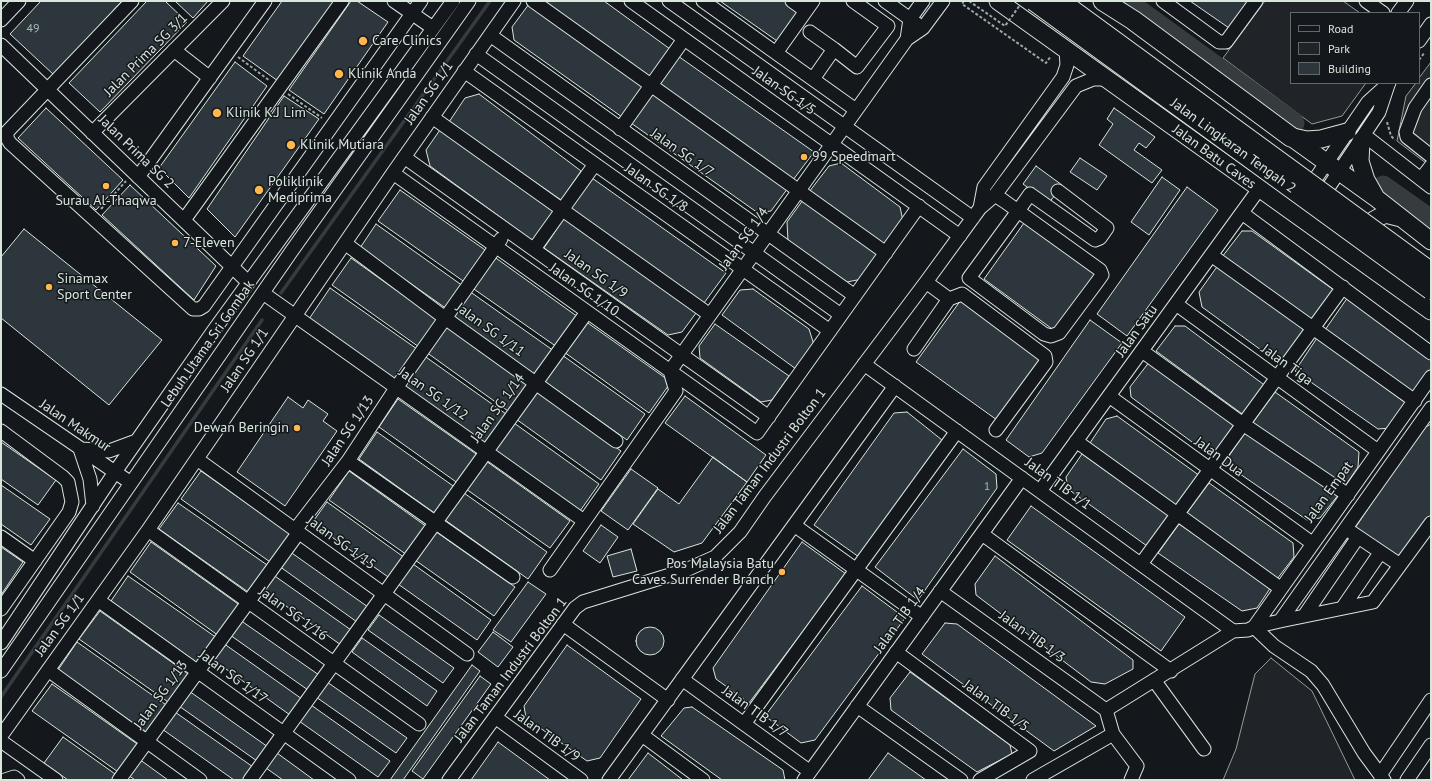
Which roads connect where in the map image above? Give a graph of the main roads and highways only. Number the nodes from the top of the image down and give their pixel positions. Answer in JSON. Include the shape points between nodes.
{"nodes":[{"id":1,"x":998,"y":1,"type":"edge"},
{"id":2,"x":1034,"y":1,"type":"edge"},
{"id":3,"x":1060,"y":1,"type":"edge"},
{"id":4,"x":1103,"y":1,"type":"edge"},
{"id":5,"x":1291,"y":137,"type":"junction"},
{"id":6,"x":1376,"y":198,"type":"junction"},
{"id":7,"x":1401,"y":218,"type":"junction"},
{"id":8,"x":1431,"y":241,"type":"edge"},
{"id":9,"x":1370,"y":268,"type":"junction"},
{"id":10,"x":1431,"y":272,"type":"edge"},
{"id":11,"x":1431,"y":290,"type":"edge"},
{"id":12,"x":1431,"y":311,"type":"edge"}],
"edges":[{"from":1,"to":9,"type":"main road","name":"Jalan Batu Caves"},
{"from":2,"to":11,"type":"highway","name":"Jalan Lingkaran Tengah 2","bridge":true},
{"from":3,"to":10,"type":"highway","name":"Jalan Lingkaran Tengah 2","bridge":true},
{"from":4,"to":5,"type":"highway","via":[[1133,20]]},
{"from":5,"to":6,"type":"main road"},
{"from":5,"to":6,"type":"main road","via":[[1307,140],[1358,136],[1360,161],[1366,180]]},
{"from":6,"to":7,"type":"main road"},
{"from":7,"to":8,"type":"main road"},
{"from":7,"to":9,"type":"main road","via":[[1385,214],[1366,228],[1362,250],[1363,259]]},
{"from":9,"to":12,"type":"main road","name":"Jalan Batu Caves"}]}
